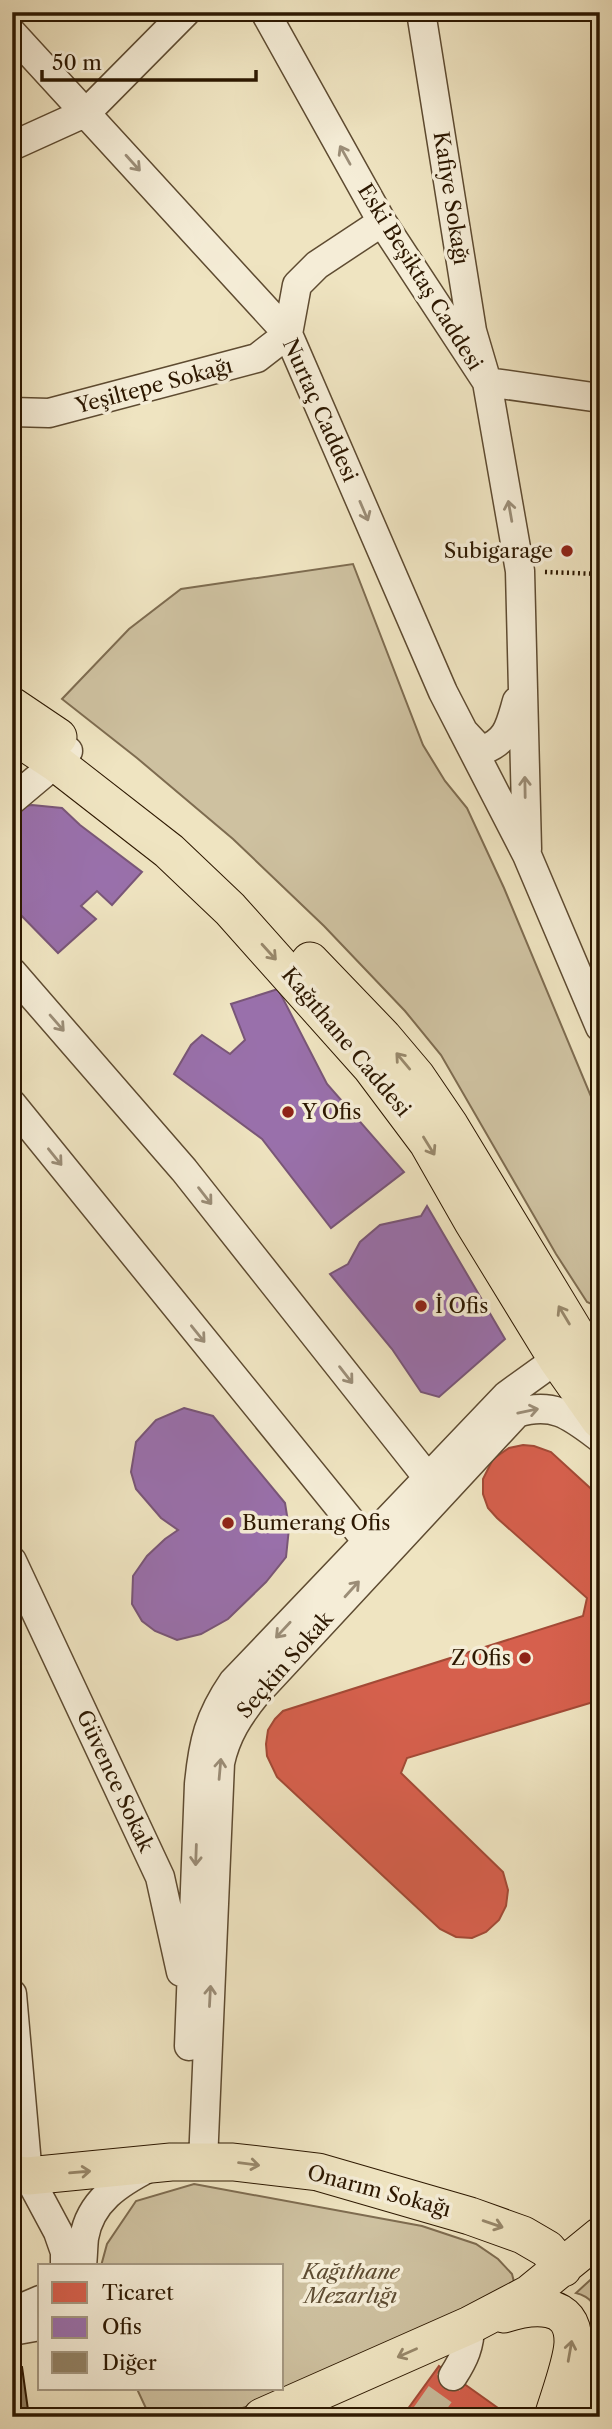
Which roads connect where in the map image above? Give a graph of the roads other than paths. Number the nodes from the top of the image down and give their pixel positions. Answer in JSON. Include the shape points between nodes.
{"nodes":[{"id":1,"x":186,"y":12,"type":"edge"},
{"id":2,"x":265,"y":12,"type":"edge"},
{"id":3,"x":421,"y":12,"type":"edge"},
{"id":4,"x":12,"y":33,"type":"edge"},
{"id":5,"x":87,"y":113,"type":"junction"},
{"id":6,"x":12,"y":146,"type":"edge"},
{"id":7,"x":382,"y":222,"type":"junction"},
{"id":8,"x":288,"y":334,"type":"junction"},
{"id":9,"x":487,"y":382,"type":"junction"},
{"id":10,"x":600,"y":398,"type":"edge"},
{"id":11,"x":12,"y":412,"type":"edge"},
{"id":12,"x":523,"y":682,"type":"junction"},
{"id":13,"x":12,"y":706,"type":"edge"},
{"id":14,"x":463,"y":731,"type":"junction"},
{"id":15,"x":12,"y":734,"type":"edge"},
{"id":16,"x":64,"y":755,"type":"junction"},
{"id":17,"x":12,"y":800,"type":"edge"},
{"id":18,"x":527,"y":855,"type":"junction"},
{"id":19,"x":12,"y":972,"type":"edge"},
{"id":20,"x":600,"y":1027,"type":"edge"},
{"id":21,"x":12,"y":1104,"type":"edge"},
{"id":22,"x":557,"y":1359,"type":"junction"},
{"id":23,"x":598,"y":1366,"type":"edge"},
{"id":24,"x":600,"y":1420,"type":"edge"},
{"id":25,"x":600,"y":1438,"type":"edge"},
{"id":26,"x":428,"y":1478,"type":"junction"},
{"id":27,"x":374,"y":1550,"type":"junction"},
{"id":28,"x":12,"y":1561,"type":"edge"},
{"id":29,"x":12,"y":1994,"type":"edge"},
{"id":30,"x":190,"y":2012,"type":"junction"},
{"id":31,"x":182,"y":2162,"type":"junction"},
{"id":32,"x":20,"y":2175,"type":"edge"},
{"id":33,"x":600,"y":2236,"type":"edge"},
{"id":34,"x":65,"y":2264,"type":"edge"},
{"id":35,"x":82,"y":2264,"type":"edge"},
{"id":36,"x":563,"y":2268,"type":"junction"},
{"id":37,"x":38,"y":2301,"type":"edge"},
{"id":38,"x":12,"y":2312,"type":"edge"},
{"id":39,"x":470,"y":2325,"type":"junction"},
{"id":40,"x":38,"y":2326,"type":"edge"},
{"id":41,"x":12,"y":2331,"type":"edge"},
{"id":42,"x":600,"y":2366,"type":"edge"},
{"id":43,"x":453,"y":2376,"type":"tunnel mouth"},
{"id":44,"x":262,"y":2417,"type":"edge"},
{"id":45,"x":553,"y":2417,"type":"edge"},
{"id":46,"x":579,"y":2417,"type":"edge"}],
"edges":[{"from":1,"to":5,"type":"street"},
{"from":7,"to":2,"type":"street","name":"Eski Beşiktaş Caddesi","one_way":true},
{"from":3,"to":9,"type":"street","name":"Kafiye Sokağı","via":[[472,331]]},
{"from":4,"to":5,"type":"street","name":"Nurtaç Caddesi"},
{"from":5,"to":6,"type":"street"},
{"from":5,"to":8,"type":"street","name":"Nurtaç Caddesi","one_way":true},
{"from":7,"to":8,"type":"street","via":[[317,265],[297,285]]},
{"from":7,"to":9,"type":"street","name":"Eski Beşiktaş Caddesi"},
{"from":8,"to":11,"type":"street","name":"Yeşiltepe Sokağı","via":[[257,358],[49,413]]},
{"from":8,"to":14,"type":"street","name":"Nurtaç Caddesi","one_way":true},
{"from":9,"to":10,"type":"street"},
{"from":12,"to":9,"type":"street","name":"Eski Beşiktaş Caddesi","one_way":true,"via":[[520,571]]},
{"from":12,"to":14,"type":"street","via":[[504,739],[483,750]]},
{"from":18,"to":12,"type":"street","name":"Eski Beşiktaş Caddesi","one_way":true},
{"from":13,"to":16,"type":"main road","name":"Kağıthane Caddesi"},
{"from":14,"to":18,"type":"street","name":"Nurtaç Caddesi"},
{"from":15,"to":16,"type":"main road","name":"Kağıthane Caddesi"},
{"from":16,"to":17,"type":"street"},
{"from":16,"to":22,"type":"main road","name":"Kağıthane Caddesi","one_way":true,"via":[[230,909],[371,1068],[428,1143]]},
{"from":23,"to":16,"type":"main road","name":"Kağıthane Caddesi","one_way":true,"via":[[450,1126],[383,1037],[270,917],[190,842]]},
{"from":18,"to":20,"type":"street","name":"Nurtaç Caddesi"},
{"from":19,"to":26,"type":"street","one_way":true,"via":[[184,1170]]},
{"from":21,"to":27,"type":"street","one_way":true},
{"from":22,"to":23,"type":"main road"},
{"from":22,"to":24,"type":"main road","name":"Kağıthane Caddesi"},
{"from":22,"to":26,"type":"street","name":"Seçkin Sokak","via":[[507,1395]]},
{"from":27,"to":25,"type":"street","name":"Seçkin Sokak","one_way":true,"via":[[517,1413],[551,1409],[569,1415]]},
{"from":26,"to":27,"type":"street","name":"Seçkin Sokak"},
{"from":27,"to":30,"type":"street","name":"Seçkin Sokak","one_way":true,"via":[[233,1682],[219,1702],[203,1745],[199,1784]]},
{"from":31,"to":27,"type":"street","name":"Seçkin Sokak","one_way":true,"via":[[224,1745],[257,1693]]},
{"from":28,"to":30,"type":"street","name":"Güvence Sokak","via":[[160,1877]]},
{"from":29,"to":32,"type":"street"},
{"from":30,"to":31,"type":"street","name":"Seçkin Sokak"},
{"from":32,"to":31,"type":"main road","name":"Onarım Sokağı","one_way":true},
{"from":31,"to":35,"type":"street","via":[[124,2180],[95,2207],[84,2236]]},
{"from":31,"to":36,"type":"main road","name":"Onarım Sokağı","one_way":true,"via":[[233,2162],[318,2172],[523,2235],[547,2249]]},
{"from":32,"to":34,"type":"street","via":[[58,2232]]},
{"from":33,"to":36,"type":"main road"},
{"from":36,"to":39,"type":"main road","via":[[529,2294]]},
{"from":37,"to":38,"type":"street"},
{"from":39,"to":43,"type":"street","via":[[465,2357]]},
{"from":39,"to":44,"type":"main road","one_way":true},
{"from":45,"to":39,"type":"main road","one_way":true,"via":[[573,2344],[564,2316],[545,2306],[525,2307]]},
{"from":40,"to":41,"type":"street"},
{"from":42,"to":46,"type":"main road"}]}
